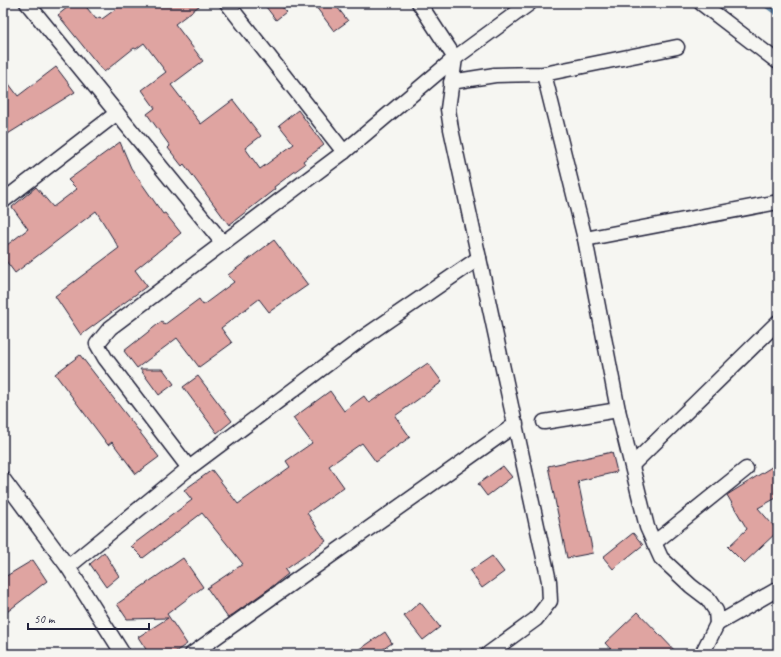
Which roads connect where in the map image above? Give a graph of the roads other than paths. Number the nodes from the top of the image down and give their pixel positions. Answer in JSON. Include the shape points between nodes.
{"nodes":[{"id":1,"x":26,"y":3,"type":"edge"},
{"id":2,"x":227,"y":3,"type":"edge"},
{"id":3,"x":419,"y":3,"type":"edge"},
{"id":4,"x":530,"y":3,"type":"edge"},
{"id":5,"x":701,"y":3,"type":"edge"},
{"id":6,"x":677,"y":47,"type":"dead end"},
{"id":7,"x":455,"y":58,"type":"junction"},
{"id":8,"x":778,"y":62,"type":"edge"},
{"id":9,"x":544,"y":74,"type":"junction"},
{"id":10,"x":451,"y":82,"type":"junction"},
{"id":11,"x":117,"y":113,"type":"junction"},
{"id":12,"x":344,"y":152,"type":"junction"},
{"id":13,"x":3,"y":201,"type":"edge"},
{"id":14,"x":778,"y":202,"type":"edge"},
{"id":15,"x":585,"y":239,"type":"junction"},
{"id":16,"x":223,"y":243,"type":"junction"},
{"id":17,"x":479,"y":258,"type":"junction"},
{"id":18,"x":778,"y":322,"type":"edge"},
{"id":19,"x":618,"y":410,"type":"junction"},
{"id":20,"x":544,"y":422,"type":"dead end"},
{"id":21,"x":516,"y":424,"type":"junction"},
{"id":22,"x":632,"y":465,"type":"junction"},
{"id":23,"x":189,"y":468,"type":"junction"},
{"id":24,"x":746,"y":469,"type":"dead end"},
{"id":25,"x":3,"y":479,"type":"edge"},
{"id":26,"x":654,"y":543,"type":"junction"},
{"id":27,"x":68,"y":567,"type":"junction"},
{"id":28,"x":778,"y":589,"type":"edge"},
{"id":29,"x":717,"y":624,"type":"junction"},
{"id":30,"x":122,"y":654,"type":"edge"},
{"id":31,"x":192,"y":654,"type":"edge"},
{"id":32,"x":488,"y":654,"type":"edge"},
{"id":33,"x":702,"y":654,"type":"edge"}],
"edges":[{"from":1,"to":11,"type":"street"},
{"from":2,"to":12,"type":"street"},
{"from":3,"to":7,"type":"street"},
{"from":4,"to":7,"type":"street"},
{"from":5,"to":8,"type":"street"},
{"from":6,"to":9,"type":"street"},
{"from":7,"to":10,"type":"street"},
{"from":7,"to":12,"type":"street"},
{"from":9,"to":10,"type":"street","via":[[495,75]]},
{"from":9,"to":15,"type":"street"},
{"from":10,"to":17,"type":"street","via":[[448,109],[451,129]]},
{"from":11,"to":13,"type":"street"},
{"from":11,"to":16,"type":"street"},
{"from":12,"to":16,"type":"street"},
{"from":14,"to":15,"type":"street"},
{"from":15,"to":19,"type":"street"},
{"from":16,"to":23,"type":"street","via":[[110,328],[97,344]]},
{"from":17,"to":21,"type":"street"},
{"from":17,"to":23,"type":"street","via":[[361,339]]},
{"from":18,"to":22,"type":"street"},
{"from":19,"to":20,"type":"street"},
{"from":19,"to":22,"type":"street"},
{"from":21,"to":31,"type":"street"},
{"from":21,"to":32,"type":"street","via":[[549,581],[550,601],[536,619]]},
{"from":22,"to":26,"type":"street","via":[[647,527]]},
{"from":23,"to":27,"type":"street"},
{"from":24,"to":26,"type":"street"},
{"from":25,"to":27,"type":"street"},
{"from":26,"to":29,"type":"street","via":[[660,558],[708,598],[716,612]]},
{"from":27,"to":30,"type":"street"},
{"from":28,"to":29,"type":"street"},
{"from":29,"to":33,"type":"street"}]}
